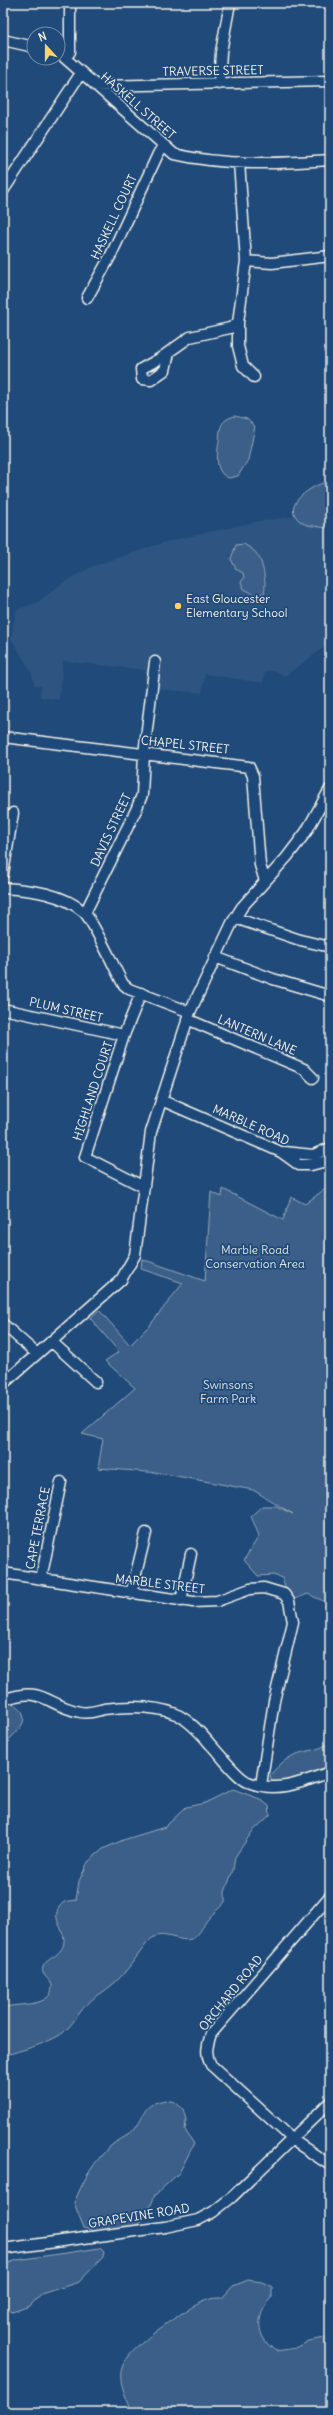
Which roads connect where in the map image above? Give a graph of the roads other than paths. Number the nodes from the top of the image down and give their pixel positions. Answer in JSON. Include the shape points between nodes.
{"nodes":[{"id":1,"x":70,"y":3,"type":"edge"},
{"id":2,"x":230,"y":3,"type":"edge"},
{"id":3,"x":3,"y":40,"type":"edge"},
{"id":4,"x":26,"y":45,"type":"edge"},
{"id":5,"x":66,"y":54,"type":"edge"},
{"id":6,"x":66,"y":59,"type":"edge"},
{"id":7,"x":81,"y":73,"type":"junction"},
{"id":8,"x":330,"y":81,"type":"edge"},
{"id":9,"x":219,"y":84,"type":"junction"},
{"id":10,"x":96,"y":86,"type":"junction"},
{"id":11,"x":163,"y":146,"type":"junction"},
{"id":12,"x":330,"y":160,"type":"edge"},
{"id":13,"x":239,"y":162,"type":"junction"},
{"id":14,"x":3,"y":191,"type":"edge"},
{"id":15,"x":330,"y":256,"type":"edge"},
{"id":16,"x":246,"y":261,"type":"junction"},
{"id":17,"x":87,"y":298,"type":"dead end"},
{"id":18,"x":238,"y":323,"type":"junction"},
{"id":19,"x":169,"y":352,"type":"dead end"},
{"id":20,"x":254,"y":377,"type":"dead end"},
{"id":21,"x":155,"y":662,"type":"dead end"},
{"id":22,"x":3,"y":737,"type":"edge"},
{"id":23,"x":144,"y":754,"type":"junction"},
{"id":24,"x":330,"y":789,"type":"edge"},
{"id":25,"x":13,"y":813,"type":"dead end"},
{"id":26,"x":3,"y":874,"type":"edge"},
{"id":27,"x":265,"y":881,"type":"junction"},
{"id":28,"x":3,"y":888,"type":"edge"},
{"id":29,"x":85,"y":913,"type":"junction"},
{"id":30,"x":235,"y":918,"type":"junction"},
{"id":31,"x":330,"y":947,"type":"edge"},
{"id":32,"x":215,"y":957,"type":"junction"},
{"id":33,"x":141,"y":993,"type":"junction"},
{"id":34,"x":330,"y":996,"type":"edge"},
{"id":35,"x":3,"y":1009,"type":"edge"},
{"id":36,"x":189,"y":1016,"type":"junction"},
{"id":37,"x":124,"y":1035,"type":"junction"},
{"id":38,"x":313,"y":1078,"type":"dead end"},
{"id":39,"x":161,"y":1100,"type":"junction"},
{"id":40,"x":330,"y":1148,"type":"edge"},
{"id":41,"x":281,"y":1152,"type":"junction"},
{"id":42,"x":330,"y":1160,"type":"edge"},
{"id":43,"x":144,"y":1187,"type":"junction"},
{"id":44,"x":3,"y":1324,"type":"edge"},
{"id":45,"x":51,"y":1342,"type":"junction"},
{"id":46,"x":37,"y":1354,"type":"junction"},
{"id":47,"x":96,"y":1382,"type":"dead end"},
{"id":48,"x":3,"y":1384,"type":"edge"},
{"id":49,"x":61,"y":1482,"type":"dead end"},
{"id":50,"x":146,"y":1533,"type":"dead end"},
{"id":51,"x":191,"y":1554,"type":"dead end"},
{"id":52,"x":3,"y":1573,"type":"edge"},
{"id":53,"x":41,"y":1579,"type":"junction"},
{"id":54,"x":131,"y":1594,"type":"junction"},
{"id":55,"x":181,"y":1601,"type":"junction"},
{"id":56,"x":3,"y":1700,"type":"edge"},
{"id":57,"x":330,"y":1772,"type":"edge"},
{"id":58,"x":261,"y":1785,"type":"junction"},
{"id":59,"x":330,"y":1896,"type":"edge"},
{"id":60,"x":330,"y":2102,"type":"edge"},
{"id":61,"x":292,"y":2139,"type":"junction"},
{"id":62,"x":330,"y":2165,"type":"edge"},
{"id":63,"x":3,"y":2249,"type":"edge"}],
"edges":[{"from":1,"to":5,"type":"street","via":[[70,52]]},
{"from":2,"to":9,"type":"street","via":[[221,52]]},
{"from":3,"to":4,"type":"street"},
{"from":6,"to":7,"type":"street","name":"HASKELL STREET"},
{"from":7,"to":10,"type":"street","name":"HASKELL STREET"},
{"from":7,"to":14,"type":"street"},
{"from":8,"to":9,"type":"street","name":"TRAVERSE STREET"},
{"from":9,"to":10,"type":"street","name":"TRAVERSE STREET"},
{"from":10,"to":11,"type":"street","name":"HASKELL STREET"},
{"from":11,"to":13,"type":"street","name":"HASKELL STREET","via":[[174,154],[194,159]]},
{"from":11,"to":17,"type":"street","name":"HASKELL COURT","via":[[109,261]]},
{"from":12,"to":13,"type":"street","name":"HASKELL STREET"},
{"from":13,"to":16,"type":"street"},
{"from":15,"to":16,"type":"street","via":[[272,263]]},
{"from":16,"to":18,"type":"street"},
{"from":18,"to":19,"type":"street","via":[[230,328],[190,337]]},
{"from":18,"to":20,"type":"street","via":[[238,346],[244,366]]},
{"from":21,"to":23,"type":"street","name":"DAVIS STREET"},
{"from":22,"to":23,"type":"street","name":"CHAPEL STREET"},
{"from":23,"to":27,"type":"street","name":"CHAPEL STREET","via":[[249,767],[253,776],[260,865]]},
{"from":23,"to":29,"type":"street","name":"DAVIS STREET","via":[[142,796]]},
{"from":24,"to":27,"type":"street","via":[[306,832]]},
{"from":25,"to":26,"type":"street"},
{"from":27,"to":30,"type":"street"},
{"from":28,"to":29,"type":"street","via":[[46,894],[65,900]]},
{"from":29,"to":33,"type":"street","name":"LANTERN LANE","via":[[123,984]]},
{"from":30,"to":31,"type":"street","via":[[300,940]]},
{"from":30,"to":32,"type":"street"},
{"from":32,"to":34,"type":"street","via":[[273,979]]},
{"from":32,"to":36,"type":"street"},
{"from":33,"to":36,"type":"street","name":"LANTERN LANE"},
{"from":33,"to":37,"type":"street","name":"HIGHLAND COURT"},
{"from":35,"to":37,"type":"street","name":"PLUM STREET"},
{"from":36,"to":38,"type":"street","name":"LANTERN LANE","via":[[304,1069]]},
{"from":36,"to":39,"type":"street"},
{"from":37,"to":43,"type":"street","name":"HIGHLAND COURT","via":[[85,1157]]},
{"from":39,"to":41,"type":"street","name":"MARBLE ROAD"},
{"from":39,"to":43,"type":"street","via":[[151,1132]]},
{"from":40,"to":41,"type":"street","via":[[313,1155]]},
{"from":41,"to":42,"type":"street","name":"MARBLE ROAD","via":[[299,1164],[311,1165]]},
{"from":43,"to":45,"type":"street","via":[[135,1255],[131,1266],[121,1280]]},
{"from":44,"to":46,"type":"street"},
{"from":45,"to":46,"type":"street"},
{"from":45,"to":47,"type":"street"},
{"from":46,"to":48,"type":"street"},
{"from":49,"to":53,"type":"street","name":"CAPE TERRACE"},
{"from":50,"to":54,"type":"street"},
{"from":51,"to":55,"type":"street"},
{"from":52,"to":53,"type":"street","name":"MARBLE STREET"},
{"from":53,"to":54,"type":"street","name":"MARBLE STREET"},
{"from":54,"to":55,"type":"street","name":"MARBLE STREET"},
{"from":55,"to":58,"type":"street","name":"MARBLE STREET","via":[[217,1601],[250,1589],[264,1588],[284,1594],[289,1601],[294,1622],[274,1702]]},
{"from":56,"to":58,"type":"street","via":[[16,1695],[31,1694],[84,1713],[125,1707],[160,1709],[176,1714],[196,1727],[248,1782]]},
{"from":57,"to":58,"type":"street","via":[[288,1787]]},
{"from":59,"to":61,"type":"street","name":"ORCHARD ROAD","via":[[211,2034],[206,2046],[207,2058],[211,2065]]},
{"from":60,"to":61,"type":"street","name":"GRAPEVINE ROAD"},
{"from":61,"to":62,"type":"street","name":"ORCHARD ROAD"},
{"from":61,"to":63,"type":"street","name":"GRAPEVINE ROAD","via":[[232,2197],[198,2220],[166,2227]]}]}
